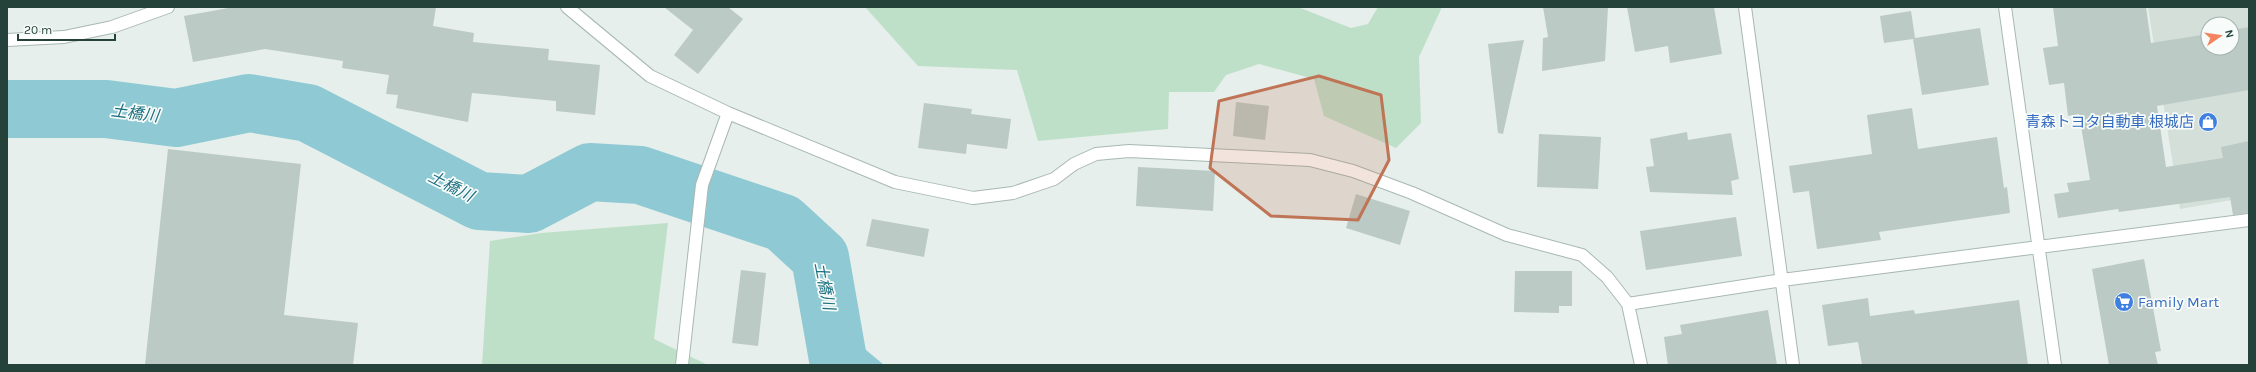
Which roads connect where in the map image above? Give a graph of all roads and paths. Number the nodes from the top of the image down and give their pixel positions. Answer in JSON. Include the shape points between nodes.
{"nodes":[{"id":1,"x":168,"y":7,"type":"edge"},
{"id":2,"x":567,"y":7,"type":"edge"},
{"id":3,"x":1745,"y":7,"type":"edge"},
{"id":4,"x":2005,"y":7,"type":"edge"},
{"id":5,"x":7,"y":40,"type":"edge"},
{"id":6,"x":728,"y":113,"type":"junction"},
{"id":7,"x":2249,"y":220,"type":"edge"},
{"id":8,"x":2039,"y":247,"type":"junction"},
{"id":9,"x":1782,"y":280,"type":"junction"},
{"id":10,"x":1628,"y":304,"type":"junction"},
{"id":11,"x":682,"y":365,"type":"edge"},
{"id":12,"x":1641,"y":365,"type":"edge"},
{"id":13,"x":1793,"y":365,"type":"edge"},
{"id":14,"x":2055,"y":365,"type":"edge"}],
"edges":[{"from":1,"to":5,"type":"street","via":[[105,29],[64,37]]},
{"from":2,"to":6,"type":"street","via":[[650,76]]},
{"from":3,"to":9,"type":"street"},
{"from":4,"to":8,"type":"street"},
{"from":6,"to":10,"type":"street","via":[[895,182],[973,198],[1013,193],[1054,179],[1074,164],[1096,154],[1129,151],[1310,160],[1353,171],[1412,193],[1507,235],[1582,255],[1607,277]]},
{"from":6,"to":11,"type":"street","via":[[702,185]]},
{"from":7,"to":8,"type":"street"},
{"from":8,"to":9,"type":"street"},
{"from":8,"to":14,"type":"street"},
{"from":9,"to":10,"type":"street"},
{"from":9,"to":13,"type":"street"},
{"from":10,"to":12,"type":"street"}]}
